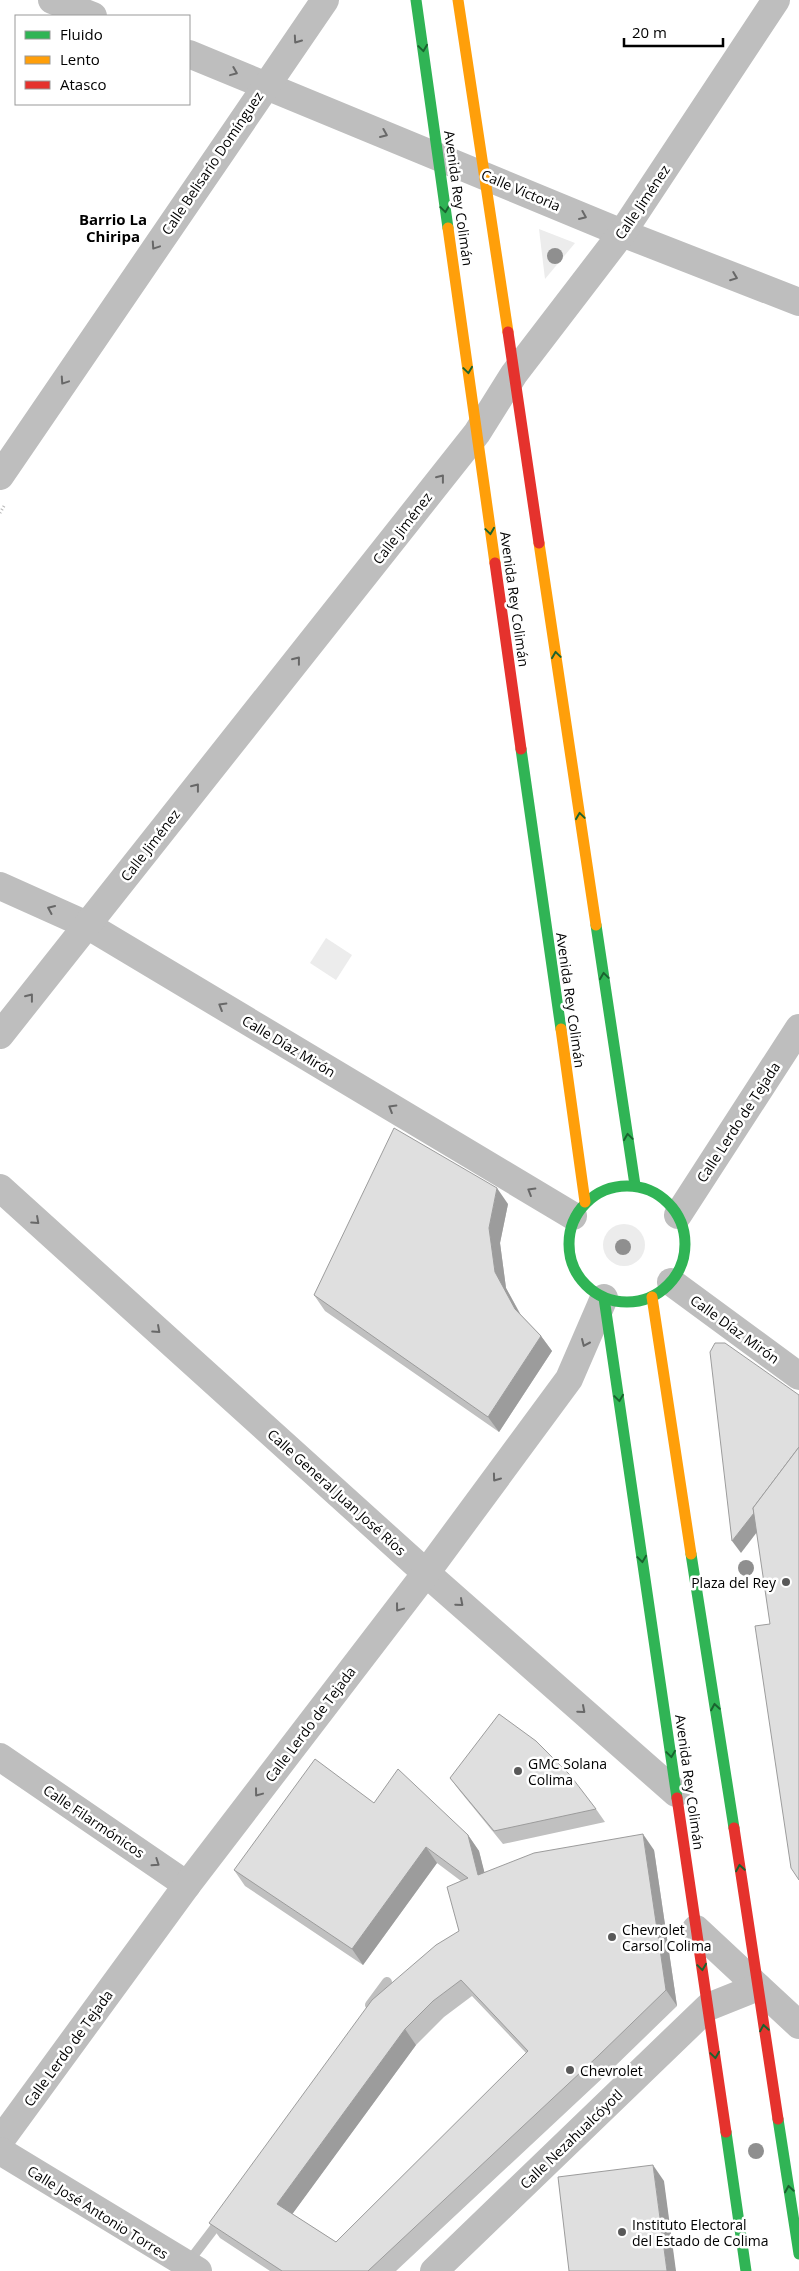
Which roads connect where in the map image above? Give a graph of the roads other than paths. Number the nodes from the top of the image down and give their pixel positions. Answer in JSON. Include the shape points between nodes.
{"nodes":[{"id":1,"x":52,"y":0,"type":"edge"},
{"id":2,"x":325,"y":0,"type":"edge"},
{"id":3,"x":416,"y":0,"type":"edge"},
{"id":4,"x":458,"y":0,"type":"edge"},
{"id":5,"x":776,"y":0,"type":"edge"},
{"id":6,"x":90,"y":15,"type":"edge"},
{"id":7,"x":190,"y":54,"type":"edge"},
{"id":8,"x":265,"y":84,"type":"junction"},
{"id":9,"x":438,"y":157,"type":"junction"},
{"id":10,"x":484,"y":175,"type":"junction"},
{"id":11,"x":622,"y":233,"type":"junction"},
{"id":12,"x":799,"y":302,"type":"edge"},
{"id":13,"x":514,"y":374,"type":"junction"},
{"id":14,"x":477,"y":433,"type":"junction"},
{"id":15,"x":0,"y":476,"type":"edge"},
{"id":16,"x":0,"y":886,"type":"edge"},
{"id":17,"x":87,"y":926,"type":"junction"},
{"id":18,"x":799,"y":1028,"type":"edge"},
{"id":19,"x":0,"y":1035,"type":"edge"},
{"id":20,"x":635,"y":1185,"type":"junction"},
{"id":21,"x":0,"y":1188,"type":"edge"},
{"id":22,"x":579,"y":1209,"type":"junction"},
{"id":23,"x":678,"y":1216,"type":"junction"},
{"id":24,"x":661,"y":1289,"type":"junction"},
{"id":25,"x":604,"y":1298,"type":"junction"},
{"id":26,"x":799,"y":1376,"type":"edge"},
{"id":27,"x":426,"y":1573,"type":"junction"},
{"id":28,"x":0,"y":1757,"type":"edge"},
{"id":29,"x":676,"y":1793,"type":"junction"},
{"id":30,"x":187,"y":1885,"type":"junction"},
{"id":31,"x":696,"y":1929,"type":"junction"},
{"id":32,"x":758,"y":1986,"type":"junction"},
{"id":33,"x":708,"y":2007,"type":"junction"},
{"id":34,"x":799,"y":2025,"type":"edge"},
{"id":35,"x":0,"y":2141,"type":"edge"},
{"id":36,"x":0,"y":2151,"type":"edge"},
{"id":37,"x":799,"y":2254,"type":"edge"},
{"id":38,"x":186,"y":2265,"type":"edge"},
{"id":39,"x":434,"y":2271,"type":"edge"},
{"id":40,"x":746,"y":2271,"type":"edge"}],
"edges":[{"from":1,"to":6,"type":"street"},
{"from":2,"to":8,"type":"street","name":"Calle Belisario Domínguez","one_way":true},
{"from":3,"to":9,"type":"main road","name":"Avenida Rey Colimán","one_way":true},
{"from":4,"to":10,"type":"main road","name":"Avenida Rey Colimán"},
{"from":5,"to":11,"type":"street","name":"Calle Jiménez"},
{"from":7,"to":8,"type":"street","name":"Calle Victoria","one_way":true},
{"from":8,"to":9,"type":"street","name":"Calle Victoria","one_way":true},
{"from":8,"to":15,"type":"street","name":"Calle Belisario Domínguez","one_way":true},
{"from":9,"to":10,"type":"street","name":"Calle Victoria"},
{"from":9,"to":14,"type":"main road","name":"Avenida Rey Colimán","one_way":true},
{"from":10,"to":11,"type":"street","name":"Calle Victoria","one_way":true},
{"from":10,"to":13,"type":"main road","name":"Avenida Rey Colimán"},
{"from":11,"to":12,"type":"street","name":"Calle Victoria","one_way":true},
{"from":11,"to":13,"type":"street","name":"Calle Jiménez"},
{"from":13,"to":14,"type":"street","name":"Calle Jiménez"},
{"from":20,"to":13,"type":"main road","name":"Avenida Rey Colimán","one_way":true},
{"from":17,"to":14,"type":"street","name":"Calle Jiménez","one_way":true},
{"from":14,"to":22,"type":"main road","name":"Avenida Rey Colimán","one_way":true},
{"from":17,"to":16,"type":"street","name":"Calle Díaz Mirón","one_way":true},
{"from":19,"to":17,"type":"street","name":"Calle Jiménez","one_way":true},
{"from":22,"to":17,"type":"street","name":"Calle Díaz Mirón","one_way":true},
{"from":18,"to":23,"type":"street","name":"Calle Lerdo de Tejada"},
{"from":20,"to":22,"type":"main road","via":[[599,1192]]},
{"from":20,"to":23,"type":"main road","via":[[667,1201]]},
{"from":21,"to":27,"type":"street","name":"Calle General Juan José Ríos","one_way":true},
{"from":22,"to":25,"type":"main road","via":[[568,1241],[570,1259],[577,1276]]},
{"from":23,"to":24,"type":"main road","via":[[684,1232],[685,1250],[681,1267]]},
{"from":24,"to":25,"type":"main road","via":[[636,1301]]},
{"from":24,"to":26,"type":"street","name":"Calle Díaz Mirón"},
{"from":32,"to":24,"type":"main road","one_way":true},
{"from":25,"to":27,"type":"street","name":"Calle Lerdo de Tejada","one_way":true,"via":[[569,1379]]},
{"from":25,"to":29,"type":"main road","name":"Avenida Rey Colimán","one_way":true},
{"from":27,"to":29,"type":"street","name":"Calle General Juan José Ríos","one_way":true},
{"from":27,"to":30,"type":"street","name":"Calle Lerdo de Tejada","one_way":true},
{"from":28,"to":30,"type":"street","name":"Calle Filarmónicos","one_way":true},
{"from":29,"to":31,"type":"main road","name":"Avenida Rey Colimán"},
{"from":30,"to":35,"type":"street","name":"Calle Lerdo de Tejada"},
{"from":31,"to":32,"type":"street"},
{"from":31,"to":33,"type":"main road","name":"Avenida Rey Colimán","one_way":true},
{"from":32,"to":33,"type":"street"},
{"from":32,"to":34,"type":"street"},
{"from":37,"to":32,"type":"main road","one_way":true},
{"from":33,"to":39,"type":"street","name":"Calle Nezahualcóyotl"},
{"from":33,"to":40,"type":"main road","name":"Avenida Rey Colimán","one_way":true},
{"from":36,"to":38,"type":"street","name":"Calle José Antonio Torres"}]}
